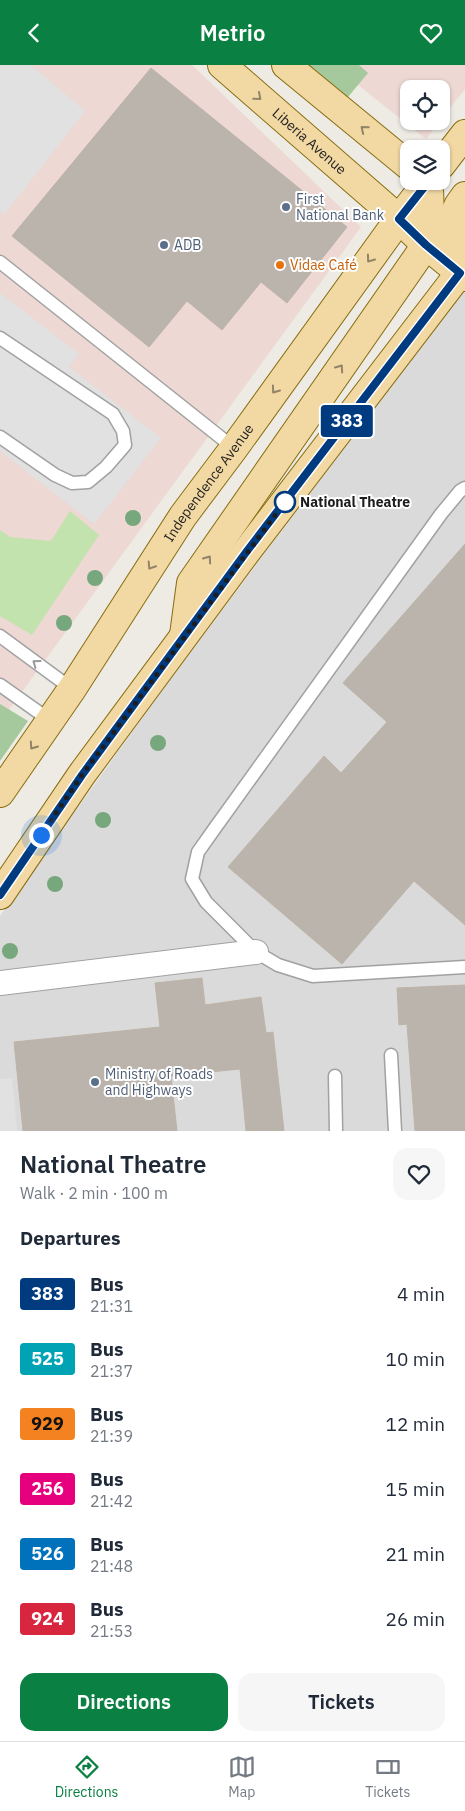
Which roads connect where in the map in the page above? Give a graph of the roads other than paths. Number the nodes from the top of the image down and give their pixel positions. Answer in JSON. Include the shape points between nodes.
{"nodes":[{"id":1,"x":222,"y":65,"type":"edge"},
{"id":2,"x":286,"y":65,"type":"edge"},
{"id":3,"x":465,"y":134,"type":"edge"},
{"id":4,"x":450,"y":153,"type":"edge"},
{"id":5,"x":400,"y":159,"type":"edge"},
{"id":6,"x":400,"y":187,"type":"edge"},
{"id":7,"x":421,"y":190,"type":"edge"},
{"id":8,"x":429,"y":190,"type":"edge"},
{"id":9,"x":440,"y":190,"type":"edge"},
{"id":10,"x":365,"y":191,"type":"junction"},
{"id":11,"x":462,"y":206,"type":"edge"},
{"id":12,"x":399,"y":219,"type":"junction"},
{"id":13,"x":426,"y":245,"type":"junction"},
{"id":14,"x":0,"y":262,"type":"edge"},
{"id":15,"x":463,"y":272,"type":"edge"},
{"id":16,"x":0,"y":338,"type":"edge"},
{"id":17,"x":0,"y":437,"type":"edge"},
{"id":18,"x":234,"y":448,"type":"junction"},
{"id":19,"x":465,"y":488,"type":"edge"},
{"id":20,"x":0,"y":636,"type":"edge"},
{"id":21,"x":184,"y":637,"type":"junction"},
{"id":22,"x":0,"y":685,"type":"edge"},
{"id":23,"x":72,"y":689,"type":"junction"},
{"id":24,"x":51,"y":721,"type":"junction"},
{"id":25,"x":0,"y":793,"type":"edge"},
{"id":26,"x":0,"y":895,"type":"edge"},
{"id":27,"x":256,"y":952,"type":"junction"},
{"id":28,"x":465,"y":967,"type":"edge"},
{"id":29,"x":0,"y":983,"type":"edge"},
{"id":30,"x":391,"y":1055,"type":"dead end"},
{"id":31,"x":335,"y":1076,"type":"dead end"},
{"id":32,"x":336,"y":1131,"type":"edge"},
{"id":33,"x":395,"y":1131,"type":"edge"}],
"edges":[{"from":1,"to":10,"type":"main road","name":"Liberia Avenue","one_way":true},
{"from":5,"to":2,"type":"main road","one_way":true},
{"from":3,"to":4,"type":"main road"},
{"from":6,"to":10,"type":"main road","via":[[387,195]]},
{"from":7,"to":12,"type":"main road","name":"Independence Avenue"},
{"from":8,"to":13,"type":"main road","via":[[430,225]]},
{"from":9,"to":11,"type":"main road"},
{"from":10,"to":12,"type":"main road","name":"Liberia Avenue"},
{"from":11,"to":15,"type":"main road","via":[[455,227],[456,248]]},
{"from":12,"to":13,"type":"main road","name":"Liberia Avenue"},
{"from":12,"to":18,"type":"main road","name":"Independence Avenue","one_way":true},
{"from":13,"to":15,"type":"main road","name":"Liberia Avenue"},
{"from":21,"to":13,"type":"main road","one_way":true,"via":[[191,583]]},
{"from":14,"to":18,"type":"lane"},
{"from":15,"to":21,"type":"main road"},
{"from":16,"to":17,"type":"lane","via":[[113,414],[123,431],[125,445],[88,482],[72,483]]},
{"from":18,"to":23,"type":"main road","name":"Independence Avenue","one_way":true,"via":[[183,515]]},
{"from":19,"to":27,"type":"lane","via":[[441,514],[198,852],[192,879],[206,902]]},
{"from":23,"to":20,"type":"lane","one_way":true},
{"from":21,"to":26,"type":"main road","via":[[82,775]]},
{"from":22,"to":24,"type":"lane"},
{"from":23,"to":24,"type":"main road","name":"Independence Avenue"},
{"from":24,"to":25,"type":"main road","name":"Independence Avenue","one_way":true},
{"from":27,"to":28,"type":"lane","via":[[278,965],[313,976]]},
{"from":27,"to":29,"type":"street"},
{"from":30,"to":33,"type":"lane"},
{"from":31,"to":32,"type":"lane"}]}
